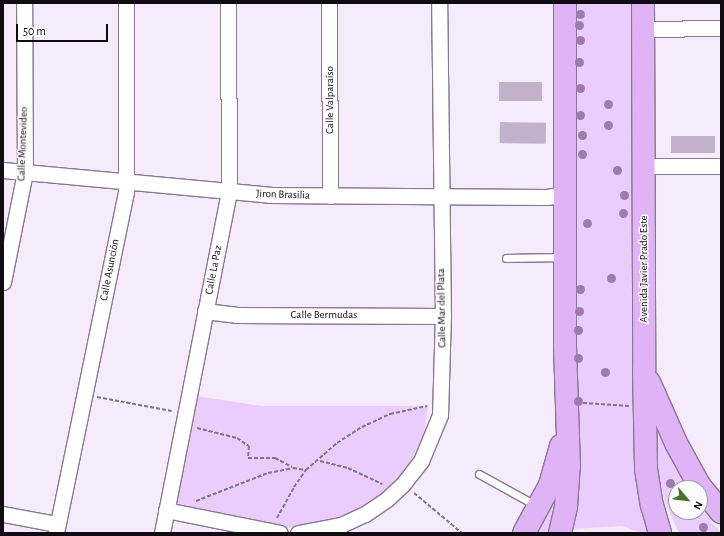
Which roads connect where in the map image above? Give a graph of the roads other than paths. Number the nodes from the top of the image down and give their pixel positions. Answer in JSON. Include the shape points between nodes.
{"nodes":[{"id":1,"x":24,"y":3,"type":"edge"},
{"id":2,"x":126,"y":3,"type":"edge"},
{"id":3,"x":228,"y":3,"type":"edge"},
{"id":4,"x":329,"y":3,"type":"edge"},
{"id":5,"x":439,"y":3,"type":"edge"},
{"id":6,"x":565,"y":3,"type":"edge"},
{"id":7,"x":643,"y":3,"type":"edge"},
{"id":8,"x":721,"y":28,"type":"edge"},
{"id":9,"x":643,"y":29,"type":"junction"},
{"id":10,"x":643,"y":166,"type":"junction"},
{"id":11,"x":721,"y":166,"type":"edge"},
{"id":12,"x":3,"y":170,"type":"edge"},
{"id":13,"x":25,"y":172,"type":"junction"},
{"id":14,"x":127,"y":182,"type":"junction"},
{"id":15,"x":229,"y":192,"type":"junction"},
{"id":16,"x":564,"y":194,"type":"junction"},
{"id":17,"x":330,"y":196,"type":"junction"},
{"id":18,"x":441,"y":196,"type":"junction"},
{"id":19,"x":506,"y":258,"type":"dead end"},
{"id":20,"x":565,"y":258,"type":"junction"},
{"id":21,"x":3,"y":282,"type":"edge"},
{"id":22,"x":206,"y":311,"type":"junction"},
{"id":23,"x":443,"y":316,"type":"junction"},
{"id":24,"x":644,"y":370,"type":"junction"},
{"id":25,"x":566,"y":401,"type":"junction"},
{"id":26,"x":479,"y":474,"type":"dead end"},
{"id":27,"x":539,"y":507,"type":"junction"},
{"id":28,"x":172,"y":511,"type":"junction"},
{"id":29,"x":721,"y":512,"type":"edge"},
{"id":30,"x":3,"y":514,"type":"edge"},
{"id":31,"x":56,"y":529,"type":"edge"},
{"id":32,"x":162,"y":533,"type":"edge"},
{"id":33,"x":276,"y":533,"type":"edge"},
{"id":34,"x":298,"y":533,"type":"edge"},
{"id":35,"x":524,"y":533,"type":"edge"},
{"id":36,"x":560,"y":533,"type":"edge"},
{"id":37,"x":660,"y":533,"type":"edge"}],
"edges":[{"from":1,"to":13,"type":"street","name":"Calle Montevideo"},
{"from":2,"to":14,"type":"street","name":"Calle Asunción"},
{"from":3,"to":15,"type":"street","name":"Calle La Paz"},
{"from":4,"to":17,"type":"street","name":"Calle Valparaíso"},
{"from":5,"to":18,"type":"street","name":"Calle Mar del Plata"},
{"from":6,"to":16,"type":"main road"},
{"from":7,"to":9,"type":"main road","name":"Avenida Javier Prado Este"},
{"from":8,"to":9,"type":"street"},
{"from":9,"to":10,"type":"main road","name":"Avenida Javier Prado Este"},
{"from":10,"to":11,"type":"street"},
{"from":10,"to":24,"type":"main road","name":"Avenida Javier Prado Este"},
{"from":12,"to":13,"type":"street","name":"Jiron Brasilia"},
{"from":13,"to":14,"type":"street","name":"Jiron Brasilia"},
{"from":13,"to":21,"type":"street","name":"Calle Montevideo"},
{"from":14,"to":15,"type":"street","name":"Jiron Brasilia"},
{"from":14,"to":31,"type":"street","name":"Calle Asunción"},
{"from":15,"to":17,"type":"street","name":"Jiron Brasilia"},
{"from":15,"to":22,"type":"street","name":"Calle La Paz"},
{"from":16,"to":18,"type":"street","name":"Jiron Brasilia","via":[[547,197]]},
{"from":16,"to":20,"type":"main road"},
{"from":17,"to":18,"type":"street","name":"Jiron Brasilia"},
{"from":18,"to":23,"type":"street","name":"Calle Mar del Plata"},
{"from":19,"to":20,"type":"lane"},
{"from":20,"to":25,"type":"main road"},
{"from":22,"to":23,"type":"street","name":"Calle Bermudas","via":[[236,315]]},
{"from":22,"to":28,"type":"street","name":"Calle La Paz","via":[[185,414]]},
{"from":23,"to":34,"type":"street","name":"Calle Mar del Plata","via":[[442,406],[430,443],[401,485],[380,504],[357,518],[328,528]]},
{"from":24,"to":29,"type":"main road","via":[[676,443],[699,485]]},
{"from":24,"to":37,"type":"main road","name":"Avenida Javier Prado Este","via":[[649,489]]},
{"from":25,"to":27,"type":"main road","via":[[563,439],[550,485]]},
{"from":25,"to":36,"type":"main road","via":[[568,480]]},
{"from":26,"to":27,"type":"lane"},
{"from":27,"to":35,"type":"main road"},
{"from":28,"to":32,"type":"street","name":"Calle La Paz"},
{"from":28,"to":33,"type":"street"},
{"from":30,"to":31,"type":"street"}]}
